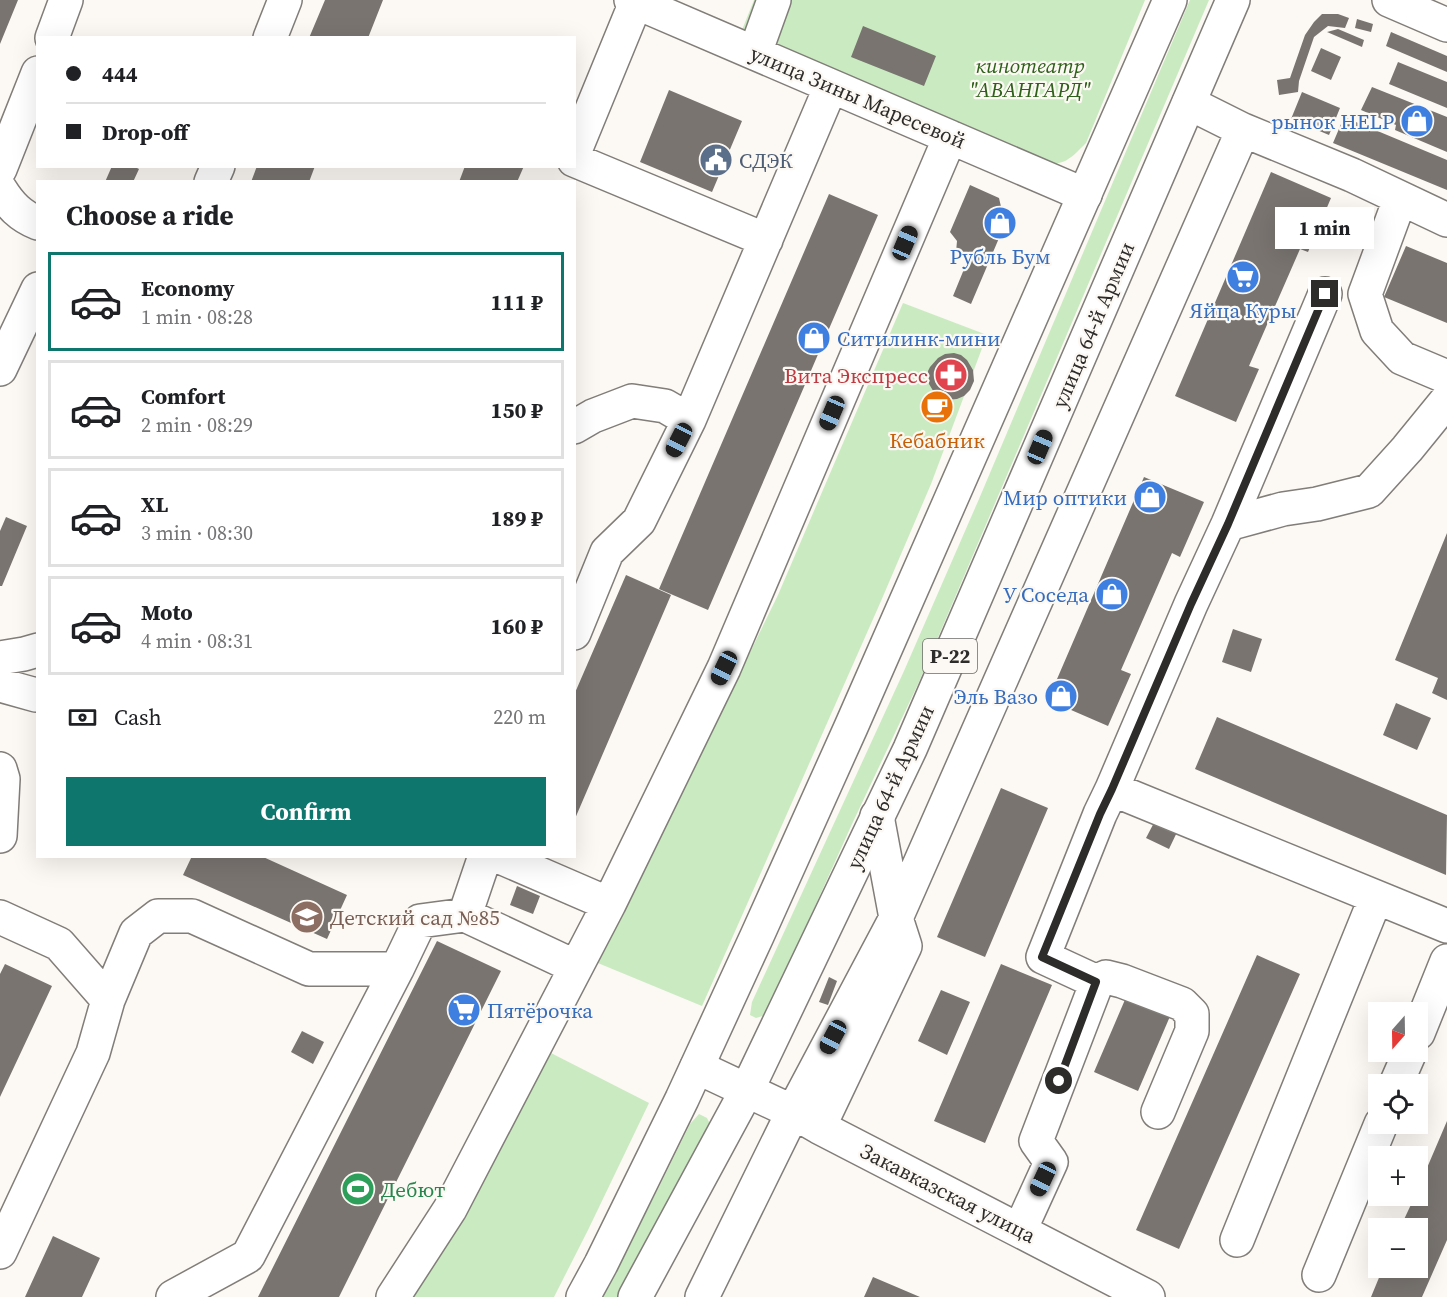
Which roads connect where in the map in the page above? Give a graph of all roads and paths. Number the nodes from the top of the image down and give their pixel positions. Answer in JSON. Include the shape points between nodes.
{"nodes":[{"id":1,"x":66,"y":0,"type":"edge"},
{"id":2,"x":285,"y":0,"type":"edge"},
{"id":3,"x":774,"y":0,"type":"edge"},
{"id":4,"x":1170,"y":0,"type":"edge"},
{"id":5,"x":1233,"y":0,"type":"edge"},
{"id":6,"x":633,"y":1,"type":"edge"},
{"id":7,"x":1394,"y":1,"type":"edge"},
{"id":8,"x":1447,"y":25,"type":"edge"},
{"id":9,"x":53,"y":36,"type":"edge"},
{"id":10,"x":271,"y":36,"type":"edge"},
{"id":11,"x":754,"y":53,"type":"junction"},
{"id":12,"x":36,"y":78,"type":"edge"},
{"id":13,"x":831,"y":86,"type":"junction"},
{"id":14,"x":1189,"y":103,"type":"junction"},
{"id":15,"x":1243,"y":130,"type":"junction"},
{"id":16,"x":950,"y":137,"type":"junction"},
{"id":17,"x":576,"y":148,"type":"edge"},
{"id":18,"x":576,"y":161,"type":"edge"},
{"id":19,"x":0,"y":169,"type":"edge"},
{"id":20,"x":0,"y":189,"type":"edge"},
{"id":21,"x":1085,"y":195,"type":"junction"},
{"id":22,"x":1400,"y":199,"type":"junction"},
{"id":23,"x":1447,"y":220,"type":"edge"},
{"id":24,"x":36,"y":222,"type":"edge"},
{"id":25,"x":766,"y":240,"type":"junction"},
{"id":26,"x":36,"y":293,"type":"edge"},
{"id":27,"x":1325,"y":294,"type":"dead end"},
{"id":28,"x":0,"y":369,"type":"edge"},
{"id":29,"x":1447,"y":377,"type":"edge"},
{"id":30,"x":1447,"y":400,"type":"edge"},
{"id":31,"x":690,"y":420,"type":"junction"},
{"id":32,"x":576,"y":426,"type":"edge"},
{"id":33,"x":1228,"y":524,"type":"junction"},
{"id":34,"x":576,"y":628,"type":"edge"},
{"id":35,"x":36,"y":651,"type":"edge"},
{"id":36,"x":0,"y":658,"type":"edge"},
{"id":37,"x":0,"y":685,"type":"edge"},
{"id":38,"x":36,"y":695,"type":"edge"},
{"id":39,"x":0,"y":769,"type":"edge"},
{"id":40,"x":1112,"y":789,"type":"junction"},
{"id":41,"x":877,"y":816,"type":"junction"},
{"id":42,"x":0,"y":836,"type":"edge"},
{"id":43,"x":484,"y":858,"type":"edge"},
{"id":44,"x":503,"y":858,"type":"edge"},
{"id":45,"x":1376,"y":897,"type":"junction"},
{"id":46,"x":609,"y":904,"type":"junction"},
{"id":47,"x":465,"y":915,"type":"junction"},
{"id":48,"x":0,"y":917,"type":"edge"},
{"id":49,"x":896,"y":918,"type":"junction"},
{"id":50,"x":1447,"y":926,"type":"edge"},
{"id":51,"x":1447,"y":961,"type":"edge"},
{"id":52,"x":576,"y":967,"type":"junction"},
{"id":53,"x":397,"y":969,"type":"junction"},
{"id":54,"x":1096,"y":982,"type":"junction"},
{"id":55,"x":108,"y":1000,"type":"junction"},
{"id":56,"x":1428,"y":1008,"type":"edge"},
{"id":57,"x":697,"y":1067,"type":"junction"},
{"id":58,"x":747,"y":1090,"type":"junction"},
{"id":59,"x":1158,"y":1112,"type":"dead end"},
{"id":60,"x":806,"y":1120,"type":"junction"},
{"id":61,"x":1377,"y":1134,"type":"edge"},
{"id":62,"x":1020,"y":1230,"type":"junction"},
{"id":63,"x":1237,"y":1240,"type":"dead end"},
{"id":64,"x":0,"y":1252,"type":"edge"},
{"id":65,"x":1319,"y":1275,"type":"dead end"},
{"id":66,"x":172,"y":1297,"type":"edge"},
{"id":67,"x":393,"y":1297,"type":"edge"},
{"id":68,"x":583,"y":1297,"type":"edge"},
{"id":69,"x":635,"y":1297,"type":"edge"},
{"id":70,"x":702,"y":1297,"type":"edge"},
{"id":71,"x":1148,"y":1297,"type":"edge"}],
"edges":[{"from":1,"to":9,"type":"main road"},
{"from":2,"to":10,"type":"main road"},
{"from":3,"to":11,"type":"main road"},
{"from":4,"to":21,"type":"main road","number":"Р-22"},
{"from":5,"to":14,"type":"main road","name":"улица 64-й Армии","number":"Р-22"},
{"from":6,"to":11,"type":"main road","name":"улица Зины Маресевой"},
{"from":6,"to":17,"type":"main road"},
{"from":7,"to":8,"type":"main road"},
{"from":11,"to":13,"type":"main road","name":"улица Зины Маресевой"},
{"from":12,"to":19,"type":"main road"},
{"from":13,"to":16,"type":"main road","name":"улица Зины Маресевой"},
{"from":13,"to":25,"type":"main road"},
{"from":14,"to":15,"type":"main road"},
{"from":14,"to":41,"type":"main road","name":"улица 64-й Армии","number":"Р-22"},
{"from":15,"to":22,"type":"main road"},
{"from":15,"to":49,"type":"main road"},
{"from":16,"to":21,"type":"main road","name":"улица Зины Маресевой"},
{"from":16,"to":46,"type":"main road","via":[[724,668]]},
{"from":18,"to":25,"type":"main road"},
{"from":20,"to":24,"type":"main road","via":[[9,204]]},
{"from":21,"to":57,"type":"main road","number":"Р-22"},
{"from":22,"to":23,"type":"main road"},
{"from":22,"to":29,"type":"main road","via":[[1365,294],[1377,331],[1401,358]]},
{"from":25,"to":31,"type":"main road"},
{"from":26,"to":28,"type":"main road"},
{"from":27,"to":33,"type":"main road"},
{"from":30,"to":33,"type":"main road","via":[[1369,491],[1283,508]]},
{"from":31,"to":32,"type":"main road","via":[[664,406],[632,401]]},
{"from":31,"to":34,"type":"main road","via":[[639,521],[607,552]]},
{"from":33,"to":40,"type":"main road"},
{"from":35,"to":36,"type":"main road"},
{"from":37,"to":38,"type":"main road"},
{"from":39,"to":42,"type":"main road"},
{"from":40,"to":45,"type":"main road"},
{"from":40,"to":54,"type":"main road","via":[[1042,957]]},
{"from":41,"to":49,"type":"main road"},
{"from":41,"to":58,"type":"main road","name":"улица 64-й Армии","number":"Р-22"},
{"from":43,"to":47,"type":"main road"},
{"from":44,"to":46,"type":"main road"},
{"from":45,"to":50,"type":"main road"},
{"from":45,"to":63,"type":"main road"},
{"from":46,"to":52,"type":"main road"},
{"from":47,"to":52,"type":"main road"},
{"from":47,"to":53,"type":"main road","via":[[420,921]]},
{"from":48,"to":55,"type":"main road","via":[[59,944]]},
{"from":49,"to":60,"type":"main road"},
{"from":51,"to":56,"type":"main road"},
{"from":52,"to":67,"type":"main road","via":[[450,1209]]},
{"from":53,"to":55,"type":"main road","via":[[309,969],[192,916],[158,916],[136,933]]},
{"from":53,"to":66,"type":"main road","via":[[249,1256]]},
{"from":54,"to":59,"type":"main road","via":[[1106,977],[1122,981],[1182,1004],[1192,1014],[1192,1032]]},
{"from":54,"to":62,"type":"main road","via":[[1036,1141],[1051,1162]]},
{"from":55,"to":64,"type":"main road","via":[[93,1053]]},
{"from":57,"to":58,"type":"main road","name":"Закавказская улица"},
{"from":57,"to":68,"type":"main road","number":"Р-22"},
{"from":58,"to":60,"type":"main road","name":"Закавказская улица"},
{"from":58,"to":69,"type":"main road","name":"улица 64-й Армии","number":"Р-22"},
{"from":60,"to":62,"type":"main road","name":"Закавказская улица"},
{"from":60,"to":70,"type":"main road"},
{"from":61,"to":65,"type":"main road"},
{"from":62,"to":71,"type":"main road","name":"Закавказская улица"}]}
